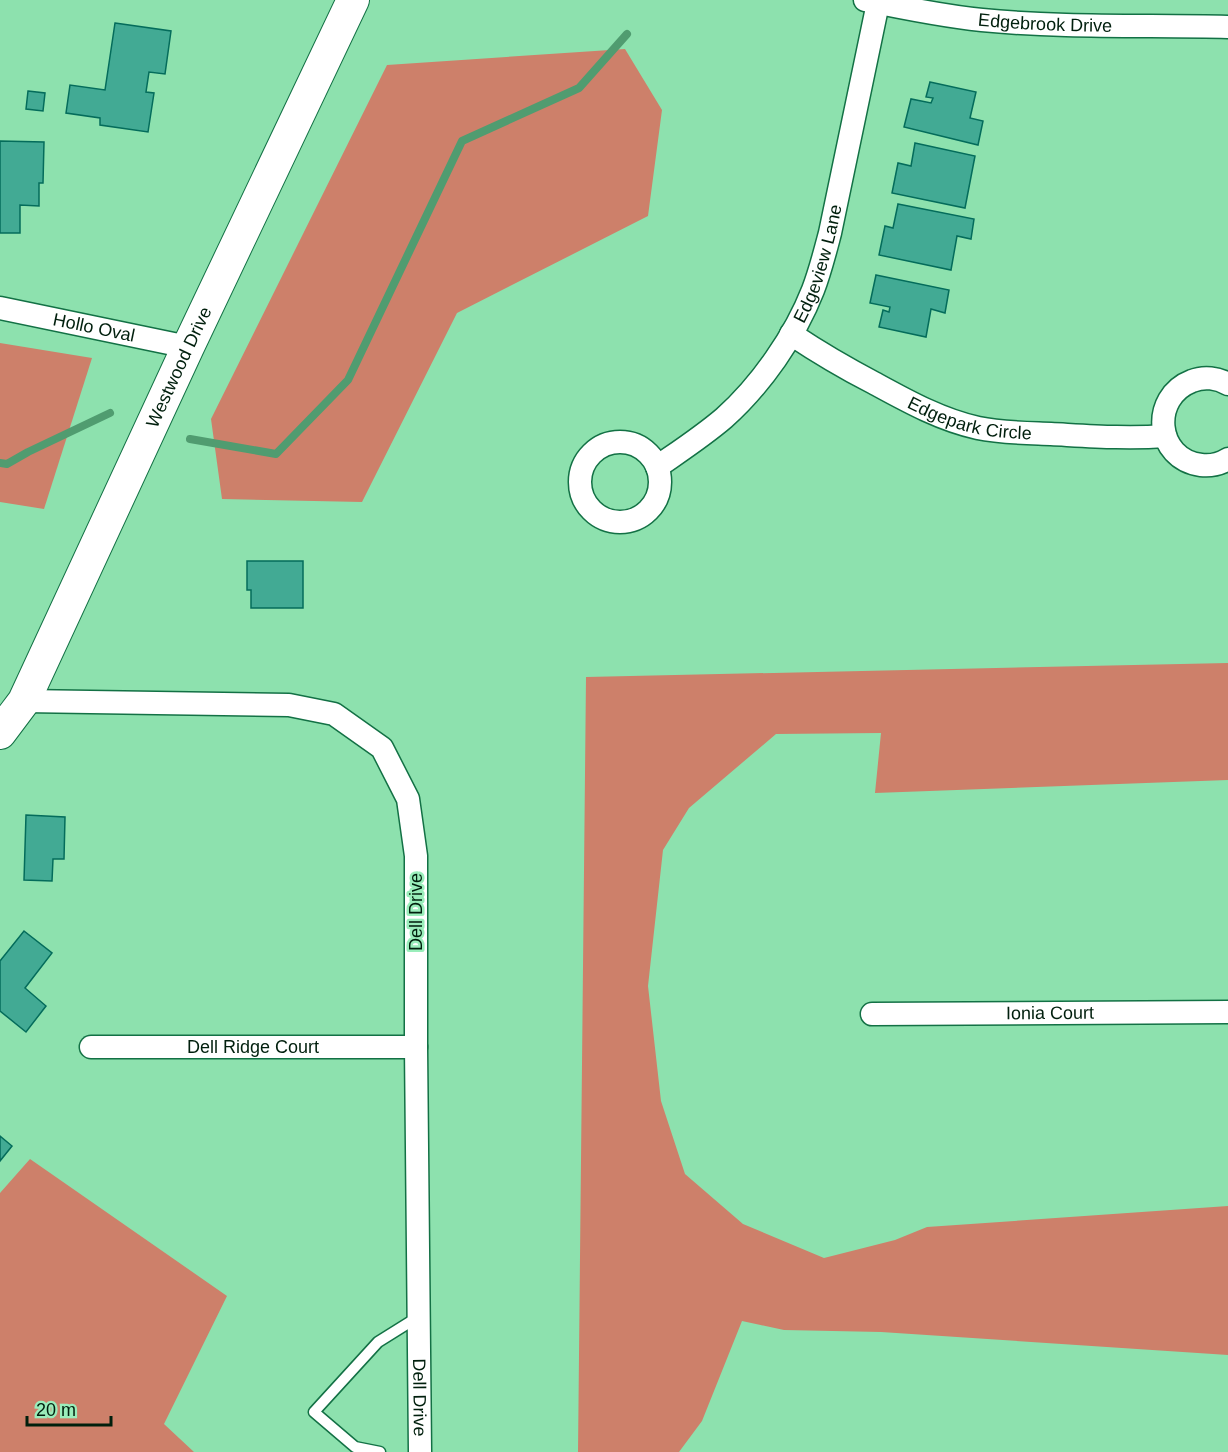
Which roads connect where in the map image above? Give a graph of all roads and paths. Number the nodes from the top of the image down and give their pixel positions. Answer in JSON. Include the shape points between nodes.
{"nodes":[{"id":1,"x":353,"y":0,"type":"edge"},
{"id":2,"x":871,"y":2,"type":"edge"},
{"id":3,"x":1228,"y":27,"type":"edge"},
{"id":4,"x":0,"y":308,"type":"edge"},
{"id":5,"x":791,"y":334,"type":"junction"},
{"id":6,"x":188,"y":347,"type":"junction"},
{"id":7,"x":1228,"y":384,"type":"edge"},
{"id":8,"x":1165,"y":436,"type":"junction"},
{"id":9,"x":1228,"y":459,"type":"edge"},
{"id":10,"x":657,"y":467,"type":"dead end"},
{"id":11,"x":24,"y":701,"type":"junction"},
{"id":12,"x":0,"y":732,"type":"edge"},
{"id":13,"x":1228,"y":1012,"type":"edge"},
{"id":14,"x":872,"y":1014,"type":"dead end"},
{"id":15,"x":91,"y":1047,"type":"dead end"},
{"id":16,"x":416,"y":1047,"type":"junction"},
{"id":17,"x":418,"y":1317,"type":"junction"},
{"id":18,"x":380,"y":1452,"type":"edge"},
{"id":19,"x":420,"y":1452,"type":"edge"}],
"edges":[{"from":1,"to":6,"type":"street","name":"Westwood Drive"},
{"from":2,"to":3,"type":"street","name":"Edgebrook Drive","via":[[981,20]]},
{"from":2,"to":5,"type":"street","name":"Edgeview Lane","via":[[831,233],[813,291]]},
{"from":4,"to":6,"type":"street","name":"Hollo Oval"},
{"from":5,"to":8,"type":"street","name":"Edgepark Circle","via":[[907,402],[977,428],[1103,437]]},
{"from":5,"to":10,"type":"street","name":"Edgeview Lane","via":[[745,397],[725,417]]},
{"from":6,"to":11,"type":"street","name":"Westwood Drive"},
{"from":7,"to":8,"type":"street","via":[[1212,378],[1198,379],[1174,392],[1163,417]]},
{"from":8,"to":9,"type":"street","via":[[1180,457],[1193,464],[1208,465]]},
{"from":11,"to":12,"type":"street","name":"Westwood Drive"},
{"from":11,"to":16,"type":"street","name":"Dell Drive","via":[[289,705],[334,714],[382,748],[408,799],[416,855]]},
{"from":13,"to":14,"type":"street","name":"Ionia Court"},
{"from":15,"to":16,"type":"street","name":"Dell Ridge Court"},
{"from":16,"to":17,"type":"street","name":"Dell Drive"},
{"from":17,"to":18,"type":"lane","via":[[378,1342],[314,1412],[355,1447]]},
{"from":17,"to":19,"type":"street","name":"Dell Drive"}]}
